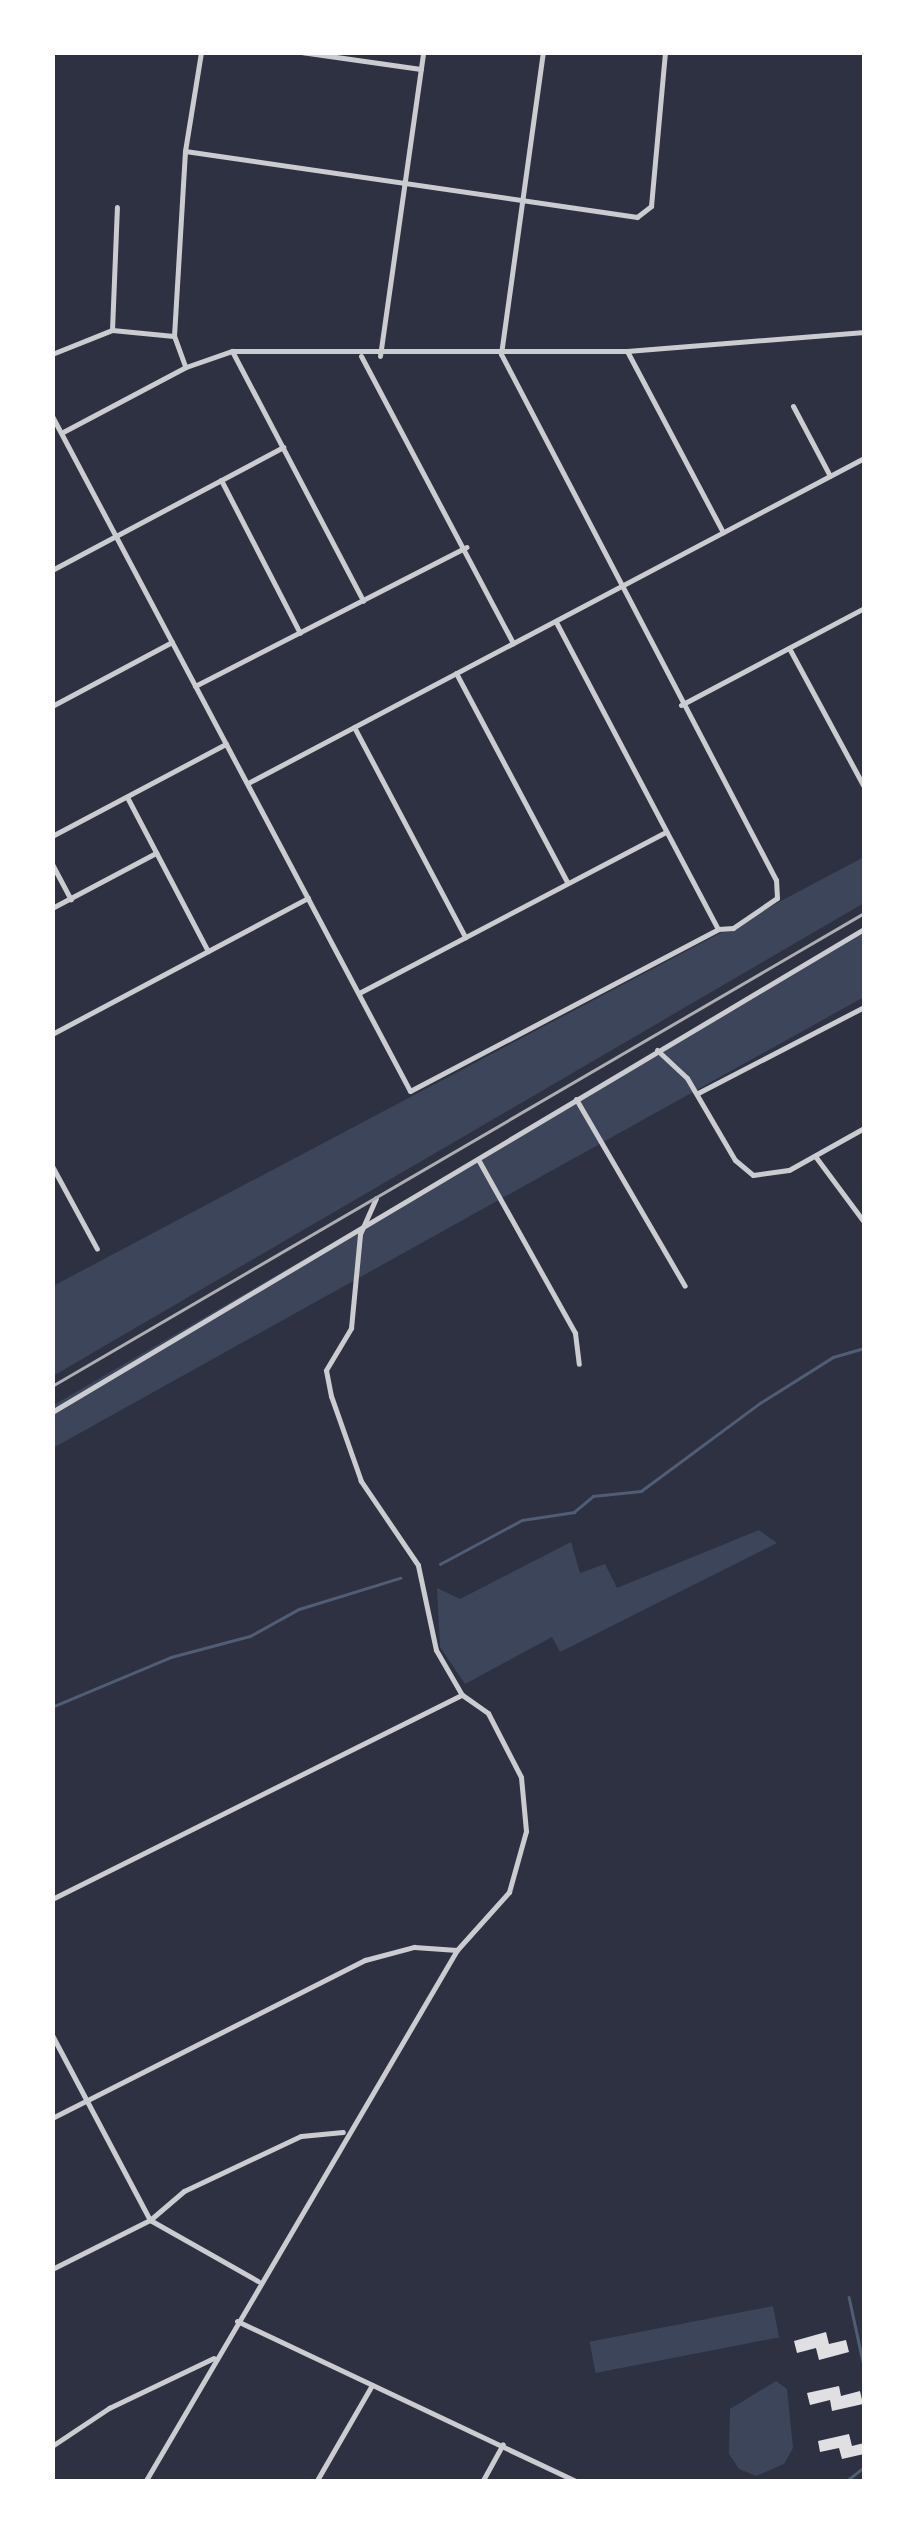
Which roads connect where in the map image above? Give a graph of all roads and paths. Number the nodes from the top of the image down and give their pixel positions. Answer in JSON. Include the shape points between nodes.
{"nodes":[{"id":1,"x":201,"y":52,"type":"edge"},
{"id":2,"x":301,"y":52,"type":"edge"},
{"id":3,"x":423,"y":52,"type":"edge"},
{"id":4,"x":544,"y":52,"type":"edge"},
{"id":5,"x":666,"y":52,"type":"edge"},
{"id":6,"x":316,"y":54,"type":"edge"},
{"id":7,"x":421,"y":69,"type":"junction"},
{"id":8,"x":185,"y":150,"type":"junction"},
{"id":9,"x":405,"y":181,"type":"junction"},
{"id":10,"x":523,"y":197,"type":"junction"},
{"id":11,"x":117,"y":207,"type":"dead end"},
{"id":12,"x":112,"y":330,"type":"junction"},
{"id":13,"x":864,"y":332,"type":"edge"},
{"id":14,"x":174,"y":336,"type":"junction"},
{"id":15,"x":232,"y":351,"type":"junction"},
{"id":16,"x":627,"y":351,"type":"junction"},
{"id":17,"x":52,"y":354,"type":"edge"},
{"id":18,"x":501,"y":354,"type":"junction"},
{"id":19,"x":361,"y":356,"type":"junction"},
{"id":20,"x":380,"y":356,"type":"junction"},
{"id":21,"x":186,"y":366,"type":"junction"},
{"id":22,"x":793,"y":406,"type":"dead end"},
{"id":23,"x":52,"y":416,"type":"edge"},
{"id":24,"x":61,"y":433,"type":"junction"},
{"id":25,"x":283,"y":448,"type":"junction"},
{"id":26,"x":864,"y":458,"type":"edge"},
{"id":27,"x":830,"y":476,"type":"junction"},
{"id":28,"x":221,"y":480,"type":"junction"},
{"id":29,"x":723,"y":532,"type":"junction"},
{"id":30,"x":116,"y":536,"type":"junction"},
{"id":31,"x":466,"y":547,"type":"junction"},
{"id":32,"x":52,"y":570,"type":"edge"},
{"id":33,"x":618,"y":588,"type":"junction"},
{"id":34,"x":363,"y":601,"type":"junction"},
{"id":35,"x":864,"y":608,"type":"edge"},
{"id":36,"x":556,"y":621,"type":"junction"},
{"id":37,"x":300,"y":632,"type":"junction"},
{"id":38,"x":172,"y":642,"type":"junction"},
{"id":39,"x":513,"y":643,"type":"junction"},
{"id":40,"x":789,"y":648,"type":"junction"},
{"id":41,"x":456,"y":673,"type":"junction"},
{"id":42,"x":196,"y":686,"type":"junction"},
{"id":43,"x":680,"y":705,"type":"junction"},
{"id":44,"x":52,"y":706,"type":"edge"},
{"id":45,"x":354,"y":727,"type":"junction"},
{"id":46,"x":226,"y":744,"type":"junction"},
{"id":47,"x":247,"y":783,"type":"junction"},
{"id":48,"x":864,"y":785,"type":"edge"},
{"id":49,"x":127,"y":797,"type":"junction"},
{"id":50,"x":666,"y":831,"type":"junction"},
{"id":51,"x":52,"y":836,"type":"edge"},
{"id":52,"x":156,"y":853,"type":"junction"},
{"id":53,"x":52,"y":864,"type":"edge"},
{"id":54,"x":568,"y":883,"type":"junction"},
{"id":55,"x":71,"y":898,"type":"junction"},
{"id":56,"x":308,"y":898,"type":"junction"},
{"id":57,"x":52,"y":908,"type":"edge"},
{"id":58,"x":718,"y":928,"type":"junction"},
{"id":59,"x":864,"y":929,"type":"edge"},
{"id":60,"x":465,"y":937,"type":"junction"},
{"id":61,"x":208,"y":950,"type":"junction"},
{"id":62,"x":358,"y":993,"type":"junction"},
{"id":63,"x":864,"y":1008,"type":"edge"},
{"id":64,"x":52,"y":1034,"type":"edge"},
{"id":65,"x":657,"y":1050,"type":"junction"},
{"id":66,"x":698,"y":1094,"type":"junction"},
{"id":67,"x":576,"y":1099,"type":"junction"},
{"id":68,"x":864,"y":1128,"type":"edge"},
{"id":69,"x":815,"y":1156,"type":"junction"},
{"id":70,"x":478,"y":1161,"type":"junction"},
{"id":71,"x":52,"y":1166,"type":"edge"},
{"id":72,"x":376,"y":1198,"type":"dead end"},
{"id":73,"x":864,"y":1222,"type":"edge"},
{"id":74,"x":360,"y":1234,"type":"junction"},
{"id":75,"x":96,"y":1250,"type":"dead end"},
{"id":76,"x":685,"y":1286,"type":"dead end"},
{"id":77,"x":579,"y":1364,"type":"dead end"},
{"id":78,"x":52,"y":1412,"type":"edge"},
{"id":79,"x":462,"y":1695,"type":"junction"},
{"id":80,"x":52,"y":1898,"type":"edge"},
{"id":81,"x":457,"y":1950,"type":"junction"},
{"id":82,"x":52,"y":2036,"type":"edge"},
{"id":83,"x":86,"y":2102,"type":"junction"},
{"id":84,"x":52,"y":2118,"type":"edge"},
{"id":85,"x":345,"y":2132,"type":"junction"},
{"id":86,"x":150,"y":2220,"type":"junction"},
{"id":87,"x":52,"y":2269,"type":"edge"},
{"id":88,"x":258,"y":2281,"type":"junction"},
{"id":89,"x":238,"y":2321,"type":"junction"},
{"id":90,"x":217,"y":2357,"type":"junction"},
{"id":91,"x":372,"y":2385,"type":"junction"},
{"id":92,"x":504,"y":2444,"type":"junction"},
{"id":93,"x":52,"y":2446,"type":"edge"},
{"id":94,"x":145,"y":2482,"type":"edge"},
{"id":95,"x":316,"y":2482,"type":"edge"},
{"id":96,"x":482,"y":2482,"type":"edge"},
{"id":97,"x":578,"y":2482,"type":"edge"}],
"edges":[{"from":1,"to":8,"type":"street"},
{"from":2,"to":6,"type":"street"},
{"from":3,"to":7,"type":"street"},
{"from":4,"to":10,"type":"street"},
{"from":5,"to":10,"type":"street","via":[[646,214]]},
{"from":6,"to":7,"type":"street"},
{"from":7,"to":9,"type":"street"},
{"from":8,"to":9,"type":"street"},
{"from":8,"to":14,"type":"street"},
{"from":9,"to":10,"type":"street"},
{"from":9,"to":20,"type":"street"},
{"from":10,"to":18,"type":"street"},
{"from":11,"to":12,"type":"street"},
{"from":12,"to":14,"type":"street"},
{"from":12,"to":17,"type":"street"},
{"from":13,"to":16,"type":"street"},
{"from":14,"to":21,"type":"street"},
{"from":15,"to":19,"type":"street"},
{"from":15,"to":21,"type":"street"},
{"from":15,"to":25,"type":"street"},
{"from":16,"to":18,"type":"street"},
{"from":16,"to":29,"type":"street"},
{"from":18,"to":20,"type":"street"},
{"from":18,"to":33,"type":"street"},
{"from":19,"to":20,"type":"street"},
{"from":19,"to":31,"type":"street"},
{"from":21,"to":24,"type":"street"},
{"from":22,"to":27,"type":"street"},
{"from":23,"to":24,"type":"street"},
{"from":24,"to":30,"type":"street"},
{"from":25,"to":28,"type":"street"},
{"from":25,"to":34,"type":"street"},
{"from":26,"to":27,"type":"street"},
{"from":27,"to":29,"type":"street"},
{"from":28,"to":30,"type":"street"},
{"from":28,"to":37,"type":"street"},
{"from":29,"to":33,"type":"street"},
{"from":30,"to":32,"type":"street"},
{"from":30,"to":38,"type":"street"},
{"from":31,"to":34,"type":"street"},
{"from":31,"to":39,"type":"street"},
{"from":33,"to":36,"type":"street"},
{"from":33,"to":43,"type":"street"},
{"from":34,"to":37,"type":"street"},
{"from":35,"to":40,"type":"street"},
{"from":36,"to":39,"type":"street"},
{"from":36,"to":50,"type":"street"},
{"from":37,"to":42,"type":"street"},
{"from":38,"to":42,"type":"street"},
{"from":38,"to":44,"type":"street"},
{"from":39,"to":41,"type":"street"},
{"from":40,"to":43,"type":"street"},
{"from":40,"to":48,"type":"street"},
{"from":41,"to":45,"type":"street"},
{"from":41,"to":54,"type":"street"},
{"from":42,"to":46,"type":"street"},
{"from":43,"to":58,"type":"street","via":[[780,889],[738,925]]},
{"from":45,"to":47,"type":"street"},
{"from":45,"to":60,"type":"street"},
{"from":46,"to":47,"type":"street"},
{"from":46,"to":49,"type":"street"},
{"from":47,"to":56,"type":"street"},
{"from":49,"to":51,"type":"street"},
{"from":49,"to":52,"type":"street"},
{"from":50,"to":54,"type":"street"},
{"from":50,"to":58,"type":"street"},
{"from":52,"to":55,"type":"street"},
{"from":52,"to":61,"type":"street"},
{"from":53,"to":55,"type":"street"},
{"from":54,"to":60,"type":"street"},
{"from":55,"to":57,"type":"street"},
{"from":56,"to":61,"type":"street"},
{"from":56,"to":62,"type":"street"},
{"from":58,"to":62,"type":"street","via":[[410,1090]]},
{"from":59,"to":65,"type":"street"},
{"from":60,"to":62,"type":"street"},
{"from":61,"to":64,"type":"street"},
{"from":63,"to":66,"type":"street"},
{"from":65,"to":66,"type":"street"},
{"from":65,"to":67,"type":"street"},
{"from":66,"to":69,"type":"street","via":[[735,1160],[753,1175],[775,1175]]},
{"from":67,"to":70,"type":"street"},
{"from":67,"to":76,"type":"street"},
{"from":68,"to":69,"type":"street"},
{"from":69,"to":73,"type":"street"},
{"from":70,"to":74,"type":"street"},
{"from":70,"to":77,"type":"street","via":[[575,1333]]},
{"from":71,"to":75,"type":"street"},
{"from":72,"to":74,"type":"street"},
{"from":74,"to":78,"type":"street"},
{"from":74,"to":79,"type":"street","via":[[353,1321],[326,1370],[361,1481],[418,1565],[436,1650]]},
{"from":79,"to":80,"type":"street"},
{"from":79,"to":81,"type":"street","via":[[488,1713],[521,1777],[528,1806],[509,1892]]},
{"from":81,"to":83,"type":"street","via":[[414,1946],[366,1960]]},
{"from":81,"to":85,"type":"street"},
{"from":82,"to":83,"type":"street"},
{"from":83,"to":84,"type":"street"},
{"from":83,"to":86,"type":"street"},
{"from":85,"to":86,"type":"street","via":[[326,2128],[302,2136],[184,2192]]},
{"from":85,"to":88,"type":"street"},
{"from":86,"to":87,"type":"street"},
{"from":86,"to":88,"type":"street"},
{"from":88,"to":89,"type":"street"},
{"from":89,"to":90,"type":"street"},
{"from":89,"to":91,"type":"street"},
{"from":90,"to":93,"type":"street","via":[[110,2408]]},
{"from":90,"to":94,"type":"street"},
{"from":91,"to":92,"type":"street"},
{"from":91,"to":95,"type":"street"},
{"from":92,"to":96,"type":"street"},
{"from":92,"to":97,"type":"street"}]}
